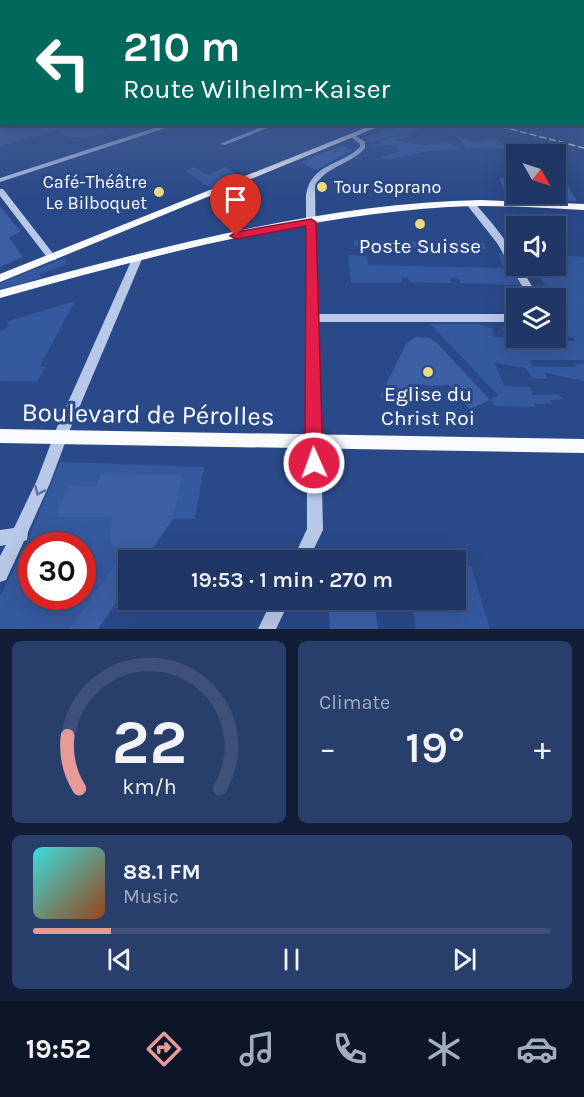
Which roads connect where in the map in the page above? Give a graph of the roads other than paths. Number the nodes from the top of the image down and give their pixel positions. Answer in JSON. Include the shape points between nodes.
{"nodes":[{"id":1,"x":130,"y":138,"type":"edge"},
{"id":2,"x":238,"y":138,"type":"edge"},
{"id":3,"x":347,"y":138,"type":"edge"},
{"id":4,"x":356,"y":138,"type":"edge"},
{"id":5,"x":223,"y":144,"type":"dead end"},
{"id":6,"x":0,"y":180,"type":"edge"},
{"id":7,"x":0,"y":191,"type":"edge"},
{"id":8,"x":470,"y":203,"type":"junction"},
{"id":9,"x":584,"y":207,"type":"edge"},
{"id":10,"x":311,"y":222,"type":"junction"},
{"id":11,"x":506,"y":250,"type":"edge"},
{"id":12,"x":52,"y":258,"type":"junction"},
{"id":13,"x":136,"y":259,"type":"junction"},
{"id":14,"x":0,"y":278,"type":"edge"},
{"id":15,"x":0,"y":294,"type":"edge"},
{"id":16,"x":311,"y":318,"type":"junction"},
{"id":17,"x":506,"y":318,"type":"edge"},
{"id":18,"x":0,"y":436,"type":"edge"},
{"id":19,"x":60,"y":437,"type":"junction"},
{"id":20,"x":313,"y":441,"type":"junction"},
{"id":21,"x":584,"y":446,"type":"edge"},
{"id":22,"x":22,"y":532,"type":"edge"},
{"id":23,"x":18,"y":535,"type":"edge"},
{"id":24,"x":0,"y":538,"type":"edge"},
{"id":25,"x":18,"y":540,"type":"edge"},
{"id":26,"x":305,"y":550,"type":"edge"},
{"id":27,"x":0,"y":574,"type":"edge"},
{"id":28,"x":276,"y":610,"type":"edge"},
{"id":29,"x":267,"y":629,"type":"edge"}],
"edges":[{"from":1,"to":6,"type":"street"},
{"from":2,"to":5,"type":"street"},
{"from":3,"to":12,"type":"main road"},
{"from":4,"to":10,"type":"street","via":[[363,143],[360,151],[320,172],[310,185]]},
{"from":7,"to":12,"type":"street"},
{"from":8,"to":9,"type":"main road"},
{"from":8,"to":10,"type":"main road"},
{"from":8,"to":11,"type":"street"},
{"from":10,"to":13,"type":"main road"},
{"from":10,"to":16,"type":"street"},
{"from":12,"to":14,"type":"main road"},
{"from":13,"to":15,"type":"main road"},
{"from":13,"to":19,"type":"street"},
{"from":16,"to":17,"type":"street"},
{"from":16,"to":20,"type":"street"},
{"from":18,"to":19,"type":"main road","name":"Boulevard de Pérolles"},
{"from":19,"to":20,"type":"main road","name":"Boulevard de Pérolles"},
{"from":19,"to":22,"type":"street","one_way":true},
{"from":20,"to":21,"type":"main road","name":"Boulevard de Pérolles"},
{"from":20,"to":26,"type":"street","via":[[315,530]]},
{"from":23,"to":24,"type":"street"},
{"from":25,"to":27,"type":"street"},
{"from":28,"to":29,"type":"street"}]}
